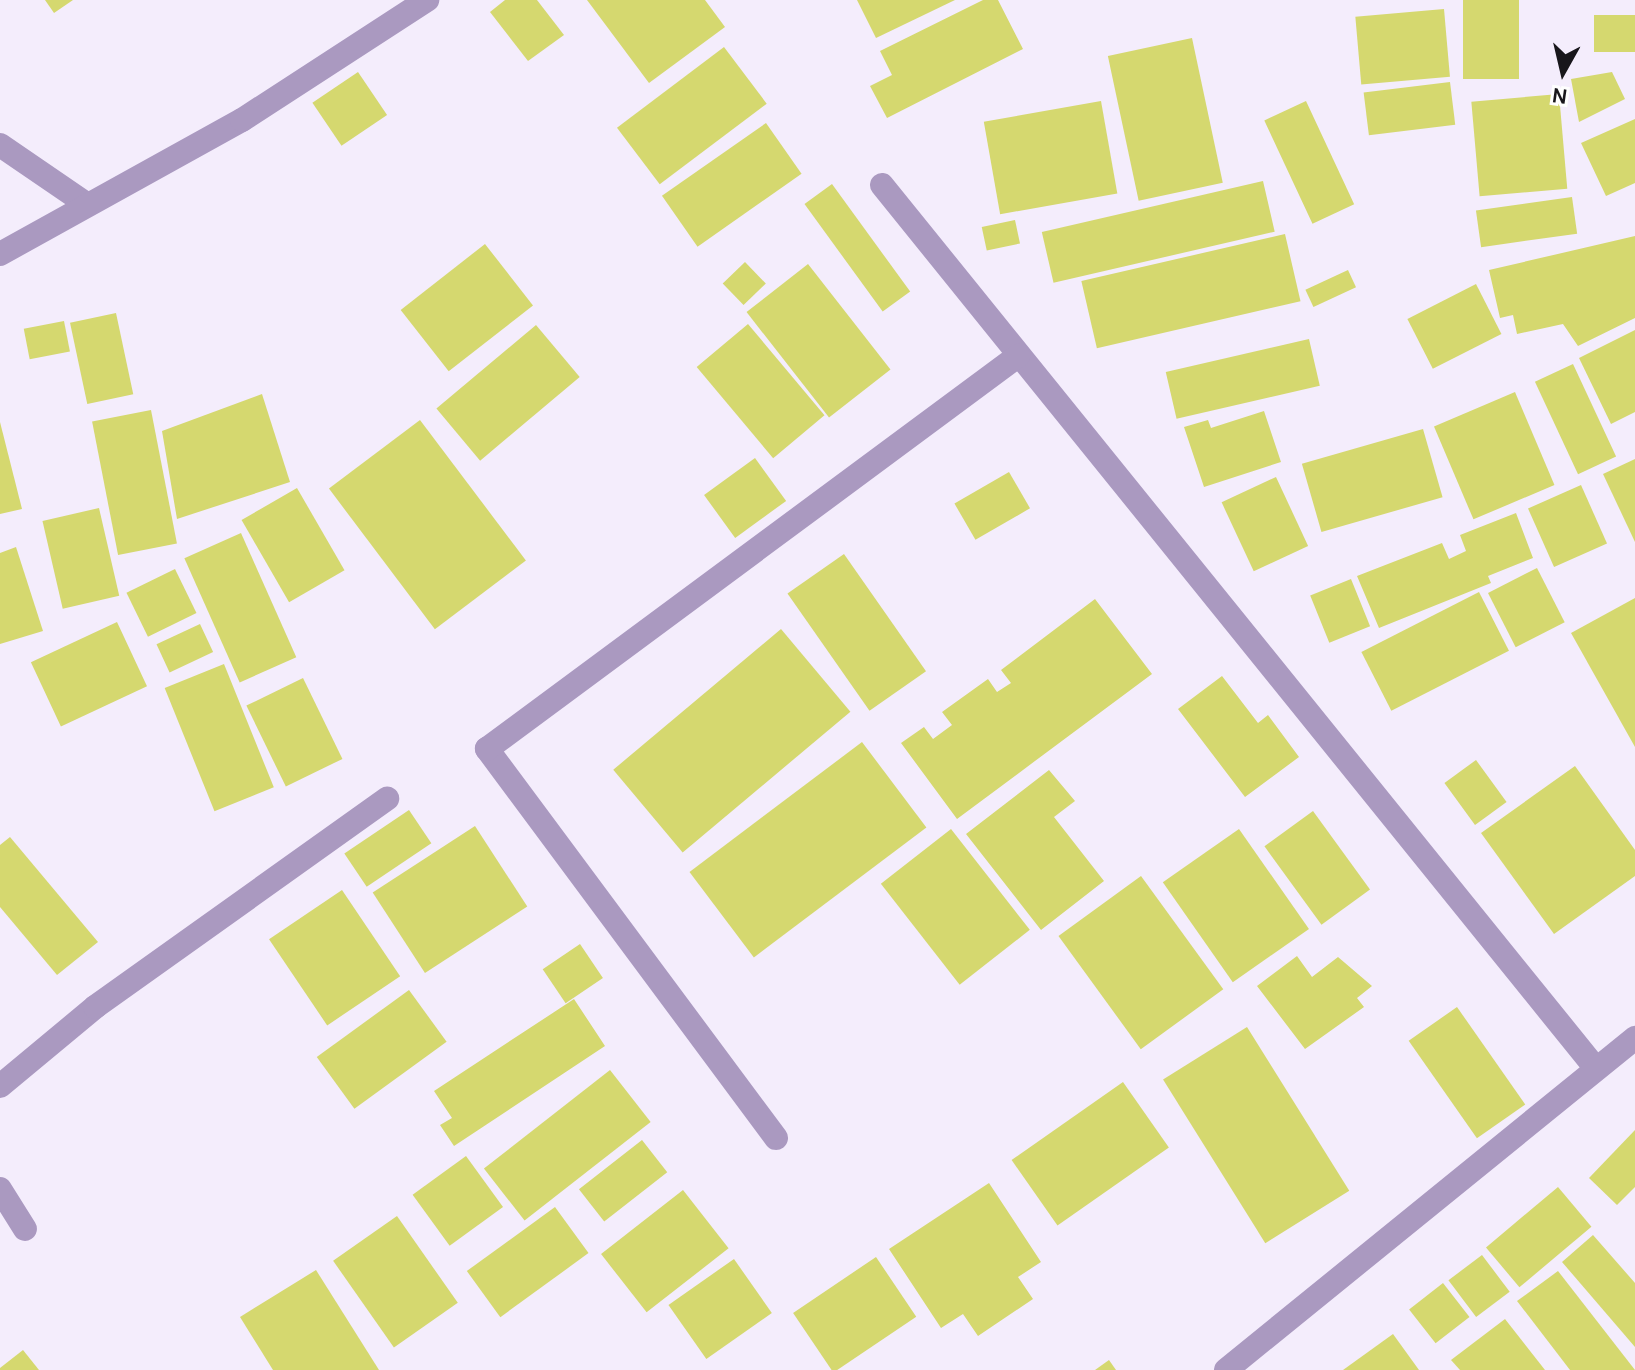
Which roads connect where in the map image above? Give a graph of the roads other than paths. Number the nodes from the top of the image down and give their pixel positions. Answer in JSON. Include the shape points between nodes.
{"nodes":[{"id":1,"x":427,"y":0,"type":"edge"},
{"id":2,"x":0,"y":145,"type":"edge"},
{"id":3,"x":882,"y":185,"type":"dead end"},
{"id":4,"x":85,"y":203,"type":"junction"},
{"id":5,"x":0,"y":254,"type":"edge"},
{"id":6,"x":1018,"y":356,"type":"junction"},
{"id":7,"x":387,"y":799,"type":"dead end"},
{"id":8,"x":1635,"y":1038,"type":"edge"},
{"id":9,"x":1594,"y":1066,"type":"junction"},
{"id":10,"x":0,"y":1086,"type":"edge"},
{"id":11,"x":776,"y":1138,"type":"dead end"},
{"id":12,"x":0,"y":1189,"type":"edge"},
{"id":13,"x":25,"y":1229,"type":"dead end"},
{"id":14,"x":1226,"y":1370,"type":"edge"}],
"edges":[{"from":1,"to":4,"type":"street","via":[[242,120]]},
{"from":2,"to":4,"type":"street"},
{"from":3,"to":6,"type":"street"},
{"from":4,"to":5,"type":"street"},
{"from":6,"to":9,"type":"street"},
{"from":6,"to":11,"type":"street","via":[[487,749]]},
{"from":7,"to":10,"type":"street","via":[[95,1007]]},
{"from":8,"to":9,"type":"street"},
{"from":9,"to":14,"type":"street"},
{"from":12,"to":13,"type":"street"}]}
